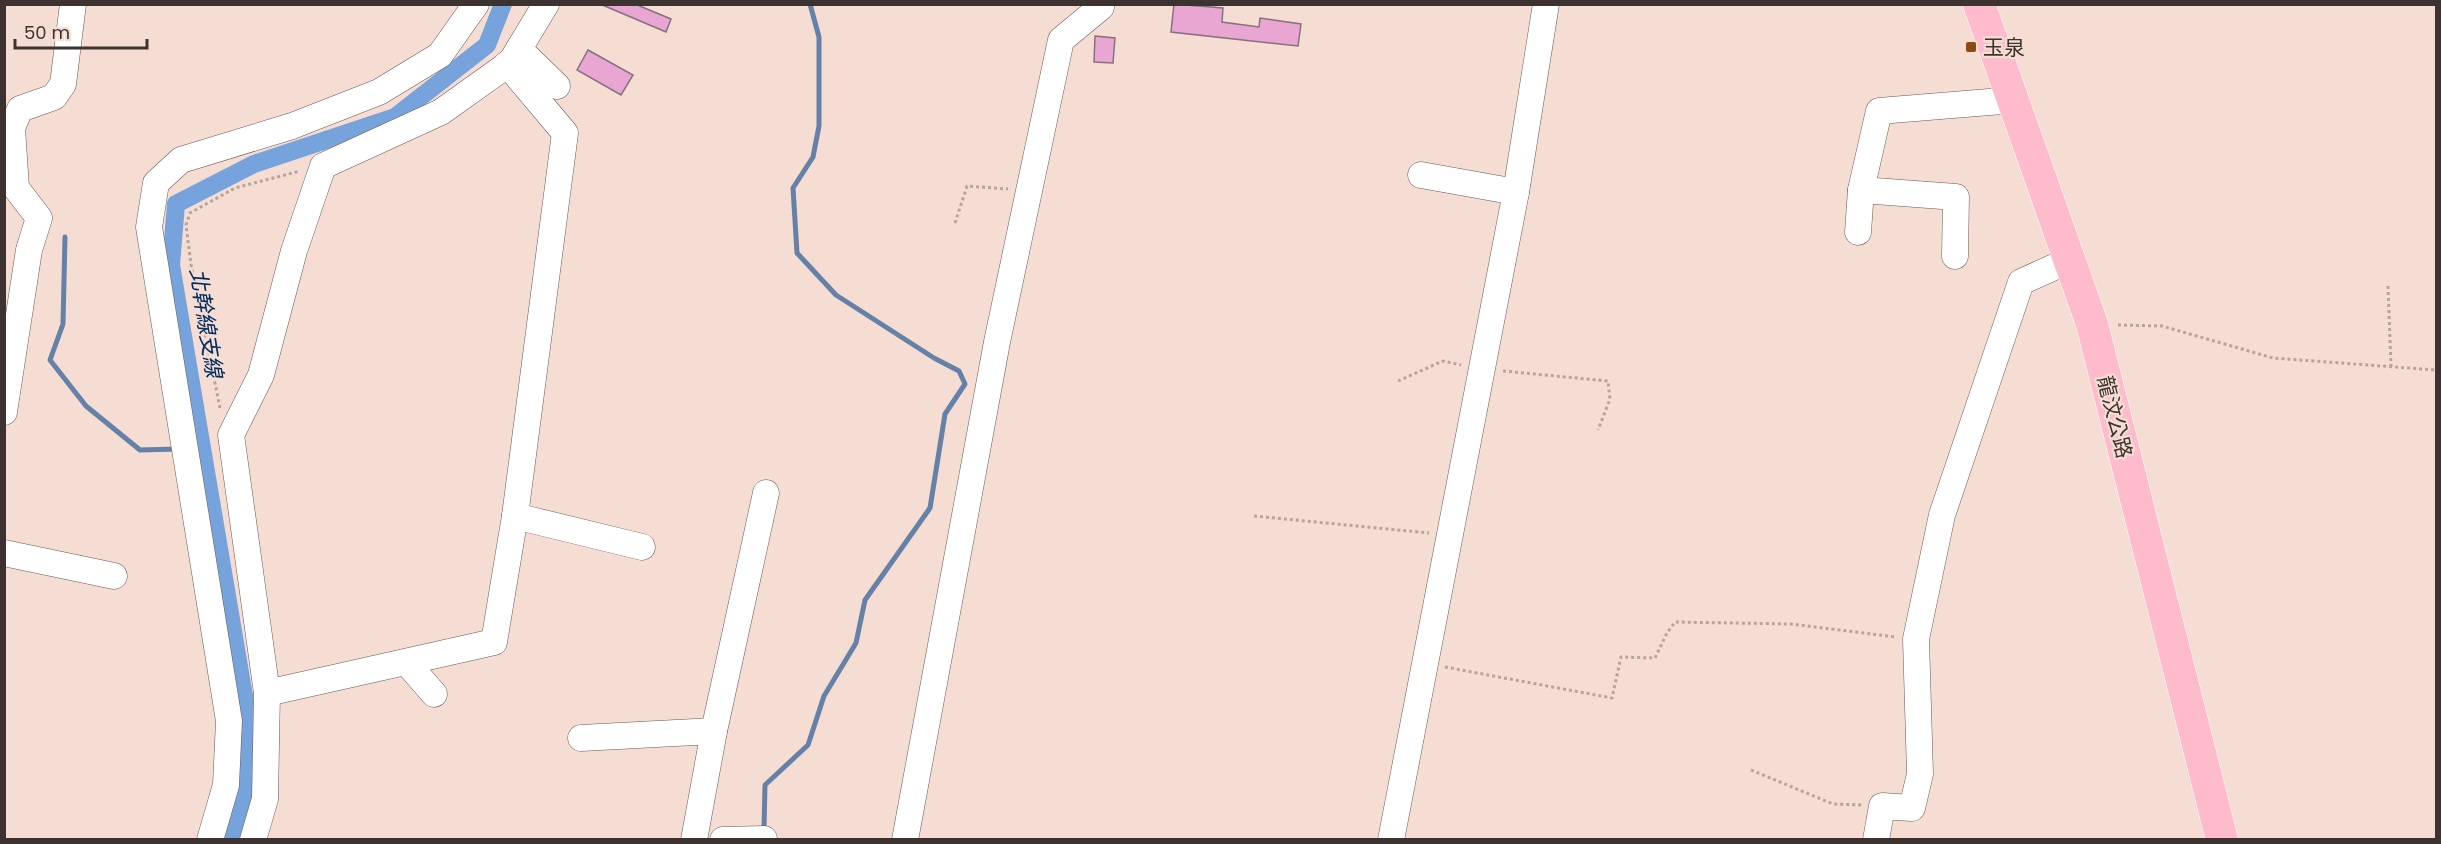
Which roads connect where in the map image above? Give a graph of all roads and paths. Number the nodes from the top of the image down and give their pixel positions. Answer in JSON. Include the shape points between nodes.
{"nodes":[{"id":1,"x":74,"y":4,"type":"edge"},
{"id":2,"x":476,"y":4,"type":"edge"},
{"id":3,"x":523,"y":4,"type":"edge"},
{"id":4,"x":546,"y":4,"type":"edge"},
{"id":5,"x":1101,"y":4,"type":"edge"},
{"id":6,"x":1546,"y":4,"type":"edge"},
{"id":7,"x":1979,"y":4,"type":"edge"},
{"id":8,"x":512,"y":58,"type":"junction"},
{"id":9,"x":557,"y":86,"type":"dead end"},
{"id":10,"x":2014,"y":100,"type":"junction"},
{"id":11,"x":323,"y":166,"type":"junction"},
{"id":12,"x":1421,"y":175,"type":"dead end"},
{"id":13,"x":1029,"y":190,"type":"junction"},
{"id":14,"x":1861,"y":190,"type":"junction"},
{"id":15,"x":1516,"y":192,"type":"junction"},
{"id":16,"x":955,"y":223,"type":"dead end"},
{"id":17,"x":1858,"y":232,"type":"dead end"},
{"id":18,"x":1955,"y":256,"type":"dead end"},
{"id":19,"x":2070,"y":260,"type":"junction"},
{"id":20,"x":2388,"y":286,"type":"dead end"},
{"id":21,"x":2092,"y":324,"type":"junction"},
{"id":22,"x":2391,"y":366,"type":"junction"},
{"id":23,"x":1482,"y":368,"type":"junction"},
{"id":24,"x":2436,"y":370,"type":"edge"},
{"id":25,"x":1398,"y":381,"type":"dead end"},
{"id":26,"x":4,"y":412,"type":"edge"},
{"id":27,"x":1598,"y":430,"type":"dead end"},
{"id":28,"x":231,"y":435,"type":"junction"},
{"id":29,"x":766,"y":493,"type":"dead end"},
{"id":30,"x":515,"y":516,"type":"junction"},
{"id":31,"x":1254,"y":516,"type":"dead end"},
{"id":32,"x":1449,"y":535,"type":"junction"},
{"id":33,"x":642,"y":547,"type":"dead end"},
{"id":34,"x":4,"y":553,"type":"edge"},
{"id":35,"x":114,"y":576,"type":"dead end"},
{"id":36,"x":1916,"y":639,"type":"junction"},
{"id":37,"x":407,"y":663,"type":"junction"},
{"id":38,"x":1425,"y":664,"type":"junction"},
{"id":39,"x":267,"y":693,"type":"junction"},
{"id":40,"x":434,"y":694,"type":"dead end"},
{"id":41,"x":714,"y":731,"type":"junction"},
{"id":42,"x":581,"y":738,"type":"dead end"},
{"id":43,"x":1751,"y":770,"type":"dead end"},
{"id":44,"x":1882,"y":806,"type":"junction"},
{"id":45,"x":764,"y":839,"type":"edge"},
{"id":46,"x":210,"y":840,"type":"edge"},
{"id":47,"x":252,"y":840,"type":"edge"},
{"id":48,"x":694,"y":840,"type":"edge"},
{"id":49,"x":723,"y":840,"type":"edge"},
{"id":50,"x":905,"y":840,"type":"edge"},
{"id":51,"x":1391,"y":840,"type":"edge"},
{"id":52,"x":1876,"y":840,"type":"edge"},
{"id":53,"x":2222,"y":840,"type":"edge"}],
"edges":[{"from":1,"to":26,"type":"lane","via":[[63,84],[54,97],[20,109],[12,128],[16,188],[39,218],[29,250]]},
{"from":2,"to":46,"type":"lane","via":[[440,55],[379,92],[292,126],[181,160],[156,183],[149,227],[229,720],[226,785]]},
{"from":3,"to":8,"type":"lane"},
{"from":4,"to":8,"type":"lane"},
{"from":5,"to":13,"type":"lane","via":[[1061,40]]},
{"from":6,"to":15,"type":"lane"},
{"from":7,"to":10,"type":"main road","name":"龍汶公路"},
{"from":8,"to":9,"type":"lane"},
{"from":8,"to":11,"type":"lane","via":[[441,112]]},
{"from":8,"to":30,"type":"lane","via":[[565,134]]},
{"from":10,"to":14,"type":"lane","via":[[1879,111]]},
{"from":10,"to":19,"type":"main road","name":"龍汶公路"},
{"from":11,"to":28,"type":"lane","via":[[294,251],[261,375]]},
{"from":11,"to":28,"type":"path","via":[[236,188],[190,213],[186,225],[191,264],[218,402]]},
{"from":12,"to":15,"type":"lane"},
{"from":13,"to":16,"type":"path","via":[[967,186]]},
{"from":13,"to":50,"type":"lane"},
{"from":14,"to":17,"type":"lane"},
{"from":14,"to":18,"type":"lane","via":[[1956,196]]},
{"from":15,"to":23,"type":"lane"},
{"from":19,"to":21,"type":"main road","name":"龍汶公路"},
{"from":19,"to":36,"type":"lane","via":[[2021,282],[1942,515]]},
{"from":20,"to":22,"type":"path"},
{"from":21,"to":22,"type":"path","via":[[2162,326],[2273,358]]},
{"from":21,"to":53,"type":"main road","name":"龍汶公路"},
{"from":22,"to":24,"type":"path"},
{"from":23,"to":25,"type":"path","via":[[1443,361]]},
{"from":23,"to":27,"type":"path","via":[[1608,381],[1611,399]]},
{"from":23,"to":32,"type":"lane"},
{"from":28,"to":39,"type":"lane"},
{"from":29,"to":41,"type":"lane"},
{"from":30,"to":33,"type":"lane"},
{"from":30,"to":37,"type":"lane","via":[[494,642]]},
{"from":31,"to":32,"type":"path"},
{"from":32,"to":38,"type":"lane"},
{"from":34,"to":35,"type":"lane"},
{"from":36,"to":38,"type":"path","via":[[1791,624],[1675,622],[1655,658],[1621,657],[1612,698]]},
{"from":36,"to":44,"type":"lane","via":[[1920,774],[1911,808]]},
{"from":37,"to":39,"type":"lane"},
{"from":37,"to":40,"type":"lane"},
{"from":38,"to":51,"type":"lane"},
{"from":39,"to":47,"type":"lane","via":[[265,799]]},
{"from":41,"to":42,"type":"lane"},
{"from":41,"to":48,"type":"lane"},
{"from":43,"to":44,"type":"path","via":[[1833,804]]},
{"from":44,"to":52,"type":"lane"},
{"from":45,"to":49,"type":"lane"}]}
